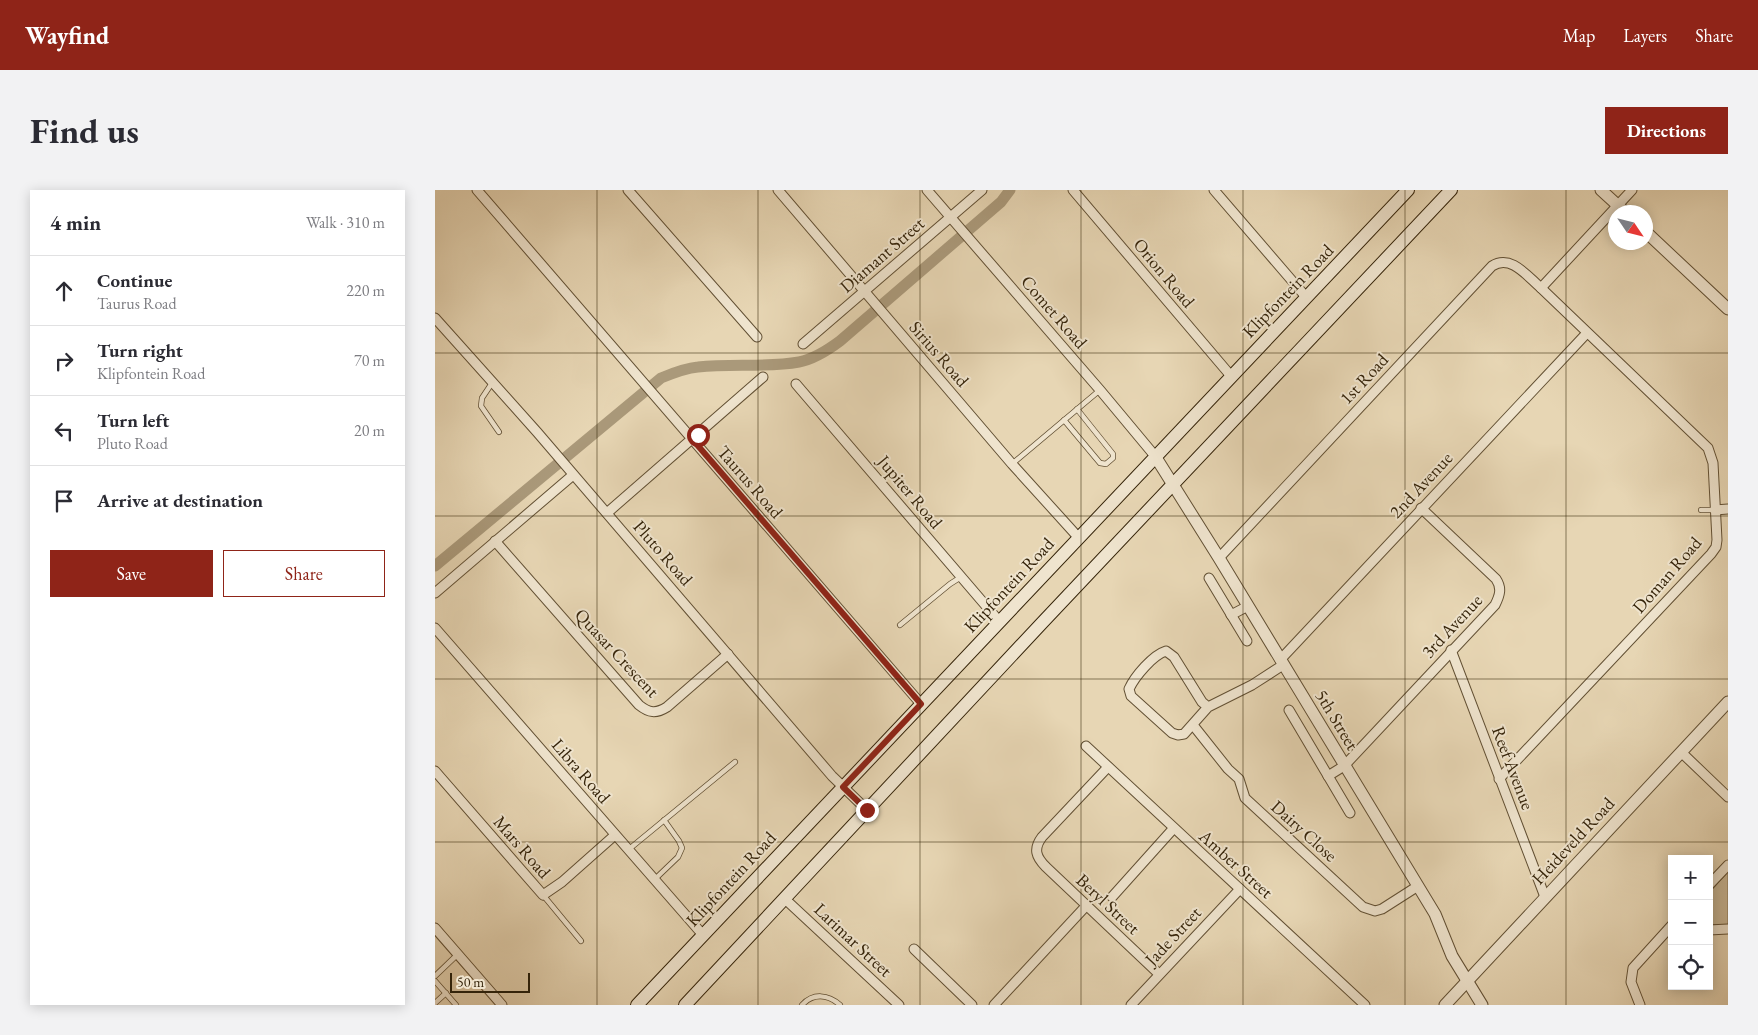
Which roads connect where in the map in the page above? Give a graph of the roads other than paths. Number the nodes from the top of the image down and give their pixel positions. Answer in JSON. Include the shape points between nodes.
{"nodes":[{"id":1,"x":477,"y":190,"type":"edge"},
{"id":2,"x":628,"y":190,"type":"edge"},
{"id":3,"x":778,"y":190,"type":"edge"},
{"id":4,"x":927,"y":190,"type":"edge"},
{"id":5,"x":982,"y":190,"type":"edge"},
{"id":6,"x":1073,"y":190,"type":"edge"},
{"id":7,"x":1214,"y":190,"type":"edge"},
{"id":8,"x":1408,"y":190,"type":"edge"},
{"id":9,"x":1451,"y":190,"type":"edge"},
{"id":10,"x":1601,"y":190,"type":"edge"},
{"id":11,"x":1632,"y":190,"type":"edge"},
{"id":12,"x":1617,"y":205,"type":"edge"},
{"id":13,"x":1623,"y":205,"type":"edge"},
{"id":14,"x":951,"y":217,"type":"junction"},
{"id":15,"x":1608,"y":222,"type":"edge"},
{"id":16,"x":1653,"y":239,"type":"edge"},
{"id":17,"x":1541,"y":288,"type":"junction"},
{"id":18,"x":865,"y":290,"type":"junction"},
{"id":19,"x":1306,"y":297,"type":"junction"},
{"id":20,"x":1728,"y":309,"type":"edge"},
{"id":21,"x":436,"y":321,"type":"edge"},
{"id":22,"x":1586,"y":334,"type":"junction"},
{"id":23,"x":757,"y":337,"type":"dead end"},
{"id":24,"x":803,"y":344,"type":"dead end"},
{"id":25,"x":1231,"y":376,"type":"junction"},
{"id":26,"x":763,"y":377,"type":"dead end"},
{"id":27,"x":492,"y":383,"type":"junction"},
{"id":28,"x":796,"y":384,"type":"dead end"},
{"id":29,"x":1101,"y":390,"type":"junction"},
{"id":30,"x":1077,"y":409,"type":"junction"},
{"id":31,"x":1064,"y":420,"type":"junction"},
{"id":32,"x":499,"y":432,"type":"dead end"},
{"id":33,"x":693,"y":440,"type":"junction"},
{"id":34,"x":1155,"y":456,"type":"junction"},
{"id":35,"x":1012,"y":464,"type":"junction"},
{"id":36,"x":573,"y":475,"type":"junction"},
{"id":37,"x":1172,"y":485,"type":"junction"},
{"id":38,"x":1421,"y":508,"type":"junction"},
{"id":39,"x":1728,"y":509,"type":"edge"},
{"id":40,"x":1701,"y":510,"type":"dead end"},
{"id":41,"x":1715,"y":510,"type":"junction"},
{"id":42,"x":607,"y":513,"type":"junction"},
{"id":43,"x":1078,"y":537,"type":"junction"},
{"id":44,"x":495,"y":542,"type":"junction"},
{"id":45,"x":1219,"y":558,"type":"junction"},
{"id":46,"x":961,"y":577,"type":"junction"},
{"id":47,"x":1209,"y":578,"type":"dead end"},
{"id":48,"x":435,"y":594,"type":"edge"},
{"id":49,"x":1247,"y":606,"type":"junction"},
{"id":50,"x":1231,"y":615,"type":"junction"},
{"id":51,"x":999,"y":621,"type":"junction"},
{"id":52,"x":900,"y":624,"type":"dead end"},
{"id":53,"x":435,"y":628,"type":"edge"},
{"id":54,"x":1247,"y":641,"type":"dead end"},
{"id":55,"x":1451,"y":650,"type":"junction"},
{"id":56,"x":728,"y":654,"type":"junction"},
{"id":57,"x":1281,"y":662,"type":"junction"},
{"id":58,"x":1728,"y":702,"type":"edge"},
{"id":59,"x":921,"y":704,"type":"junction"},
{"id":60,"x":1208,"y":707,"type":"junction"},
{"id":61,"x":1289,"y":710,"type":"dead end"},
{"id":62,"x":1193,"y":725,"type":"junction"},
{"id":63,"x":1086,"y":746,"type":"dead end"},
{"id":64,"x":1681,"y":752,"type":"junction"},
{"id":65,"x":735,"y":762,"type":"dead end"},
{"id":66,"x":1344,"y":766,"type":"junction"},
{"id":67,"x":1108,"y":767,"type":"junction"},
{"id":68,"x":435,"y":771,"type":"edge"},
{"id":69,"x":1328,"y":776,"type":"junction"},
{"id":70,"x":1499,"y":779,"type":"junction"},
{"id":71,"x":843,"y":787,"type":"junction"},
{"id":72,"x":1728,"y":797,"type":"edge"},
{"id":73,"x":867,"y":810,"type":"junction"},
{"id":74,"x":1350,"y":813,"type":"dead end"},
{"id":75,"x":664,"y":820,"type":"junction"},
{"id":76,"x":1173,"y":829,"type":"junction"},
{"id":77,"x":615,"y":835,"type":"junction"},
{"id":78,"x":628,"y":850,"type":"junction"},
{"id":79,"x":1728,"y":865,"type":"edge"},
{"id":80,"x":654,"y":880,"type":"junction"},
{"id":81,"x":1713,"y":881,"type":"edge"},
{"id":82,"x":1418,"y":886,"type":"junction"},
{"id":83,"x":1240,"y":889,"type":"junction"},
{"id":84,"x":543,"y":895,"type":"junction"},
{"id":85,"x":1111,"y":897,"type":"dead end"},
{"id":86,"x":1545,"y":897,"type":"junction"},
{"id":87,"x":785,"y":898,"type":"junction"},
{"id":88,"x":1086,"y":906,"type":"junction"},
{"id":89,"x":435,"y":928,"type":"edge"},
{"id":90,"x":1668,"y":929,"type":"edge"},
{"id":91,"x":1728,"y":929,"type":"edge"},
{"id":92,"x":1713,"y":930,"type":"edge"},
{"id":93,"x":703,"y":935,"type":"junction"},
{"id":94,"x":581,"y":941,"type":"dead end"},
{"id":95,"x":914,"y":949,"type":"dead end"},
{"id":96,"x":457,"y":954,"type":"junction"},
{"id":97,"x":1159,"y":974,"type":"junction"},
{"id":98,"x":435,"y":976,"type":"edge"},
{"id":99,"x":435,"y":980,"type":"edge"},
{"id":100,"x":1467,"y":981,"type":"junction"},
{"id":101,"x":446,"y":993,"type":"junction"},
{"id":102,"x":435,"y":1003,"type":"edge"},
{"id":103,"x":456,"y":1005,"type":"edge"},
{"id":104,"x":501,"y":1005,"type":"edge"},
{"id":105,"x":637,"y":1005,"type":"edge"},
{"id":106,"x":685,"y":1005,"type":"edge"},
{"id":107,"x":802,"y":1005,"type":"edge"},
{"id":108,"x":839,"y":1005,"type":"edge"},
{"id":109,"x":899,"y":1005,"type":"edge"},
{"id":110,"x":972,"y":1005,"type":"edge"},
{"id":111,"x":993,"y":1005,"type":"edge"},
{"id":112,"x":1131,"y":1005,"type":"edge"},
{"id":113,"x":1365,"y":1005,"type":"edge"},
{"id":114,"x":1445,"y":1005,"type":"edge"},
{"id":115,"x":1482,"y":1005,"type":"edge"},
{"id":116,"x":1640,"y":1005,"type":"edge"}],
"edges":[{"from":1,"to":33,"type":"street","name":"Taurus Road"},
{"from":2,"to":23,"type":"street"},
{"from":3,"to":18,"type":"street","name":"Sirius Road"},
{"from":4,"to":14,"type":"street","name":"Comet Road"},
{"from":5,"to":14,"type":"street","name":"Diamant Street"},
{"from":6,"to":25,"type":"street","name":"Orion Road"},
{"from":7,"to":19,"type":"street"},
{"from":8,"to":19,"type":"main road","name":"Klipfontein Road"},
{"from":9,"to":37,"type":"main road"},
{"from":10,"to":12,"type":"street"},
{"from":11,"to":13,"type":"street"},
{"from":14,"to":18,"type":"street","name":"Diamant Street"},
{"from":14,"to":29,"type":"street","name":"Comet Road"},
{"from":15,"to":17,"type":"street"},
{"from":16,"to":20,"type":"street"},
{"from":17,"to":22,"type":"street","name":"Doman Road"},
{"from":17,"to":45,"type":"street","name":"1st Road","via":[[1513,264],[1503,261],[1492,266]]},
{"from":18,"to":24,"type":"street","name":"Diamant Street"},
{"from":18,"to":35,"type":"street","name":"Sirius Road"},
{"from":19,"to":25,"type":"main road","name":"Klipfontein Road"},
{"from":21,"to":27,"type":"street","name":"Pluto Road"},
{"from":22,"to":38,"type":"street","name":"2nd Avenue"},
{"from":22,"to":41,"type":"street","name":"Doman Road","via":[[1708,448],[1712,458]]},
{"from":25,"to":34,"type":"main road","name":"Klipfontein Road"},
{"from":26,"to":33,"type":"street"},
{"from":27,"to":32,"type":"lane","via":[[482,398],[481,406]]},
{"from":27,"to":36,"type":"street","name":"Pluto Road"},
{"from":28,"to":46,"type":"street","name":"Jupiter Road"},
{"from":29,"to":30,"type":"lane"},
{"from":29,"to":34,"type":"street","name":"Comet Road"},
{"from":30,"to":31,"type":"lane"},
{"from":30,"to":31,"type":"lane","via":[[1113,454],[1106,464],[1100,463]]},
{"from":31,"to":35,"type":"lane"},
{"from":33,"to":42,"type":"street"},
{"from":33,"to":59,"type":"street","name":"Taurus Road"},
{"from":34,"to":37,"type":"street","name":"5th Street"},
{"from":34,"to":43,"type":"main road","name":"Klipfontein Road"},
{"from":35,"to":43,"type":"street","name":"Sirius Road"},
{"from":36,"to":42,"type":"street","name":"Pluto Road"},
{"from":36,"to":44,"type":"street"},
{"from":37,"to":45,"type":"street","name":"5th Street"},
{"from":37,"to":73,"type":"main road"},
{"from":38,"to":55,"type":"street","name":"3rd Avenue","via":[[1491,574],[1501,591],[1495,605]]},
{"from":38,"to":57,"type":"street","name":"2nd Avenue"},
{"from":39,"to":41,"type":"street"},
{"from":40,"to":41,"type":"lane"},
{"from":41,"to":70,"type":"street","name":"Doman Road","via":[[1716,544],[1711,554]]},
{"from":42,"to":56,"type":"street","name":"Pluto Road"},
{"from":43,"to":51,"type":"main road","name":"Klipfontein Road"},
{"from":44,"to":48,"type":"street"},
{"from":44,"to":56,"type":"street","name":"Quasar Crescent","via":[[639,705],[648,711],[667,707]]},
{"from":45,"to":49,"type":"street","name":"5th Street"},
{"from":46,"to":51,"type":"street","name":"Jupiter Road"},
{"from":46,"to":52,"type":"lane"},
{"from":47,"to":50,"type":"street"},
{"from":49,"to":50,"type":"street"},
{"from":49,"to":57,"type":"street","name":"5th Street"},
{"from":50,"to":54,"type":"street"},
{"from":51,"to":59,"type":"main road","name":"Klipfontein Road"},
{"from":53,"to":77,"type":"street","name":"Libra Road"},
{"from":55,"to":66,"type":"street","name":"3rd Avenue"},
{"from":55,"to":70,"type":"street","name":"Reef Avenue"},
{"from":56,"to":71,"type":"street","name":"Pluto Road"},
{"from":57,"to":60,"type":"street","name":"2nd Avenue","via":[[1252,685]]},
{"from":57,"to":66,"type":"street","name":"5th Street"},
{"from":58,"to":64,"type":"street","name":"Heideveld Road"},
{"from":59,"to":71,"type":"main road","name":"Klipfontein Road"},
{"from":60,"to":62,"type":"street"},
{"from":60,"to":62,"type":"street","via":[[1166,650],[1158,654],[1132,682],[1131,696],[1171,733],[1184,734]]},
{"from":61,"to":69,"type":"street"},
{"from":62,"to":82,"type":"street","name":"Dairy Close","via":[[1239,779],[1245,798],[1363,907],[1375,911],[1382,909]]},
{"from":63,"to":67,"type":"street","name":"Amber Street"},
{"from":64,"to":72,"type":"street"},
{"from":64,"to":86,"type":"street","name":"Heideveld Road"},
{"from":65,"to":75,"type":"lane"},
{"from":66,"to":69,"type":"street","name":"3rd Avenue"},
{"from":66,"to":82,"type":"street","name":"5th Street"},
{"from":67,"to":76,"type":"street","name":"Amber Street"},
{"from":67,"to":88,"type":"street","name":"Beryl Street","via":[[1042,837],[1036,849],[1046,867]]},
{"from":68,"to":84,"type":"street","name":"Mars Road"},
{"from":69,"to":74,"type":"street"},
{"from":70,"to":86,"type":"street","name":"Reef Avenue"},
{"from":71,"to":73,"type":"street","name":"Pluto Road"},
{"from":71,"to":93,"type":"main road","name":"Klipfontein Road"},
{"from":73,"to":87,"type":"main road"},
{"from":75,"to":78,"type":"lane"},
{"from":75,"to":80,"type":"lane","via":[[682,848],[678,857]]},
{"from":76,"to":83,"type":"street","name":"Amber Street"},
{"from":76,"to":85,"type":"street"},
{"from":77,"to":78,"type":"street","name":"Libra Road"},
{"from":77,"to":84,"type":"street","name":"Mars Road"},
{"from":78,"to":80,"type":"street","name":"Libra Road"},
{"from":79,"to":81,"type":"street"},
{"from":80,"to":93,"type":"street","name":"Libra Road"},
{"from":82,"to":100,"type":"street","name":"5th Street"},
{"from":83,"to":97,"type":"street","name":"Jade Street"},
{"from":83,"to":113,"type":"street","name":"Amber Street"},
{"from":84,"to":94,"type":"lane"},
{"from":86,"to":100,"type":"street","name":"Heideveld Road"},
{"from":87,"to":106,"type":"main road"},
{"from":87,"to":109,"type":"street","name":"Larimar Street"},
{"from":88,"to":97,"type":"street","name":"Beryl Street"},
{"from":88,"to":111,"type":"street"},
{"from":89,"to":96,"type":"street"},
{"from":90,"to":116,"type":"street","via":[[1633,968],[1631,982]]},
{"from":91,"to":92,"type":"street"},
{"from":93,"to":105,"type":"main road","name":"Klipfontein Road"},
{"from":95,"to":110,"type":"street"},
{"from":96,"to":98,"type":"lane"},
{"from":96,"to":104,"type":"street"},
{"from":97,"to":112,"type":"street","name":"Jade Street"},
{"from":99,"to":101,"type":"lane"},
{"from":100,"to":114,"type":"street","name":"Heideveld Road"},
{"from":100,"to":115,"type":"street","name":"5th Street"},
{"from":101,"to":102,"type":"lane"},
{"from":101,"to":103,"type":"lane"},
{"from":107,"to":108,"type":"lane","via":[[818,996],[826,996]]}]}
